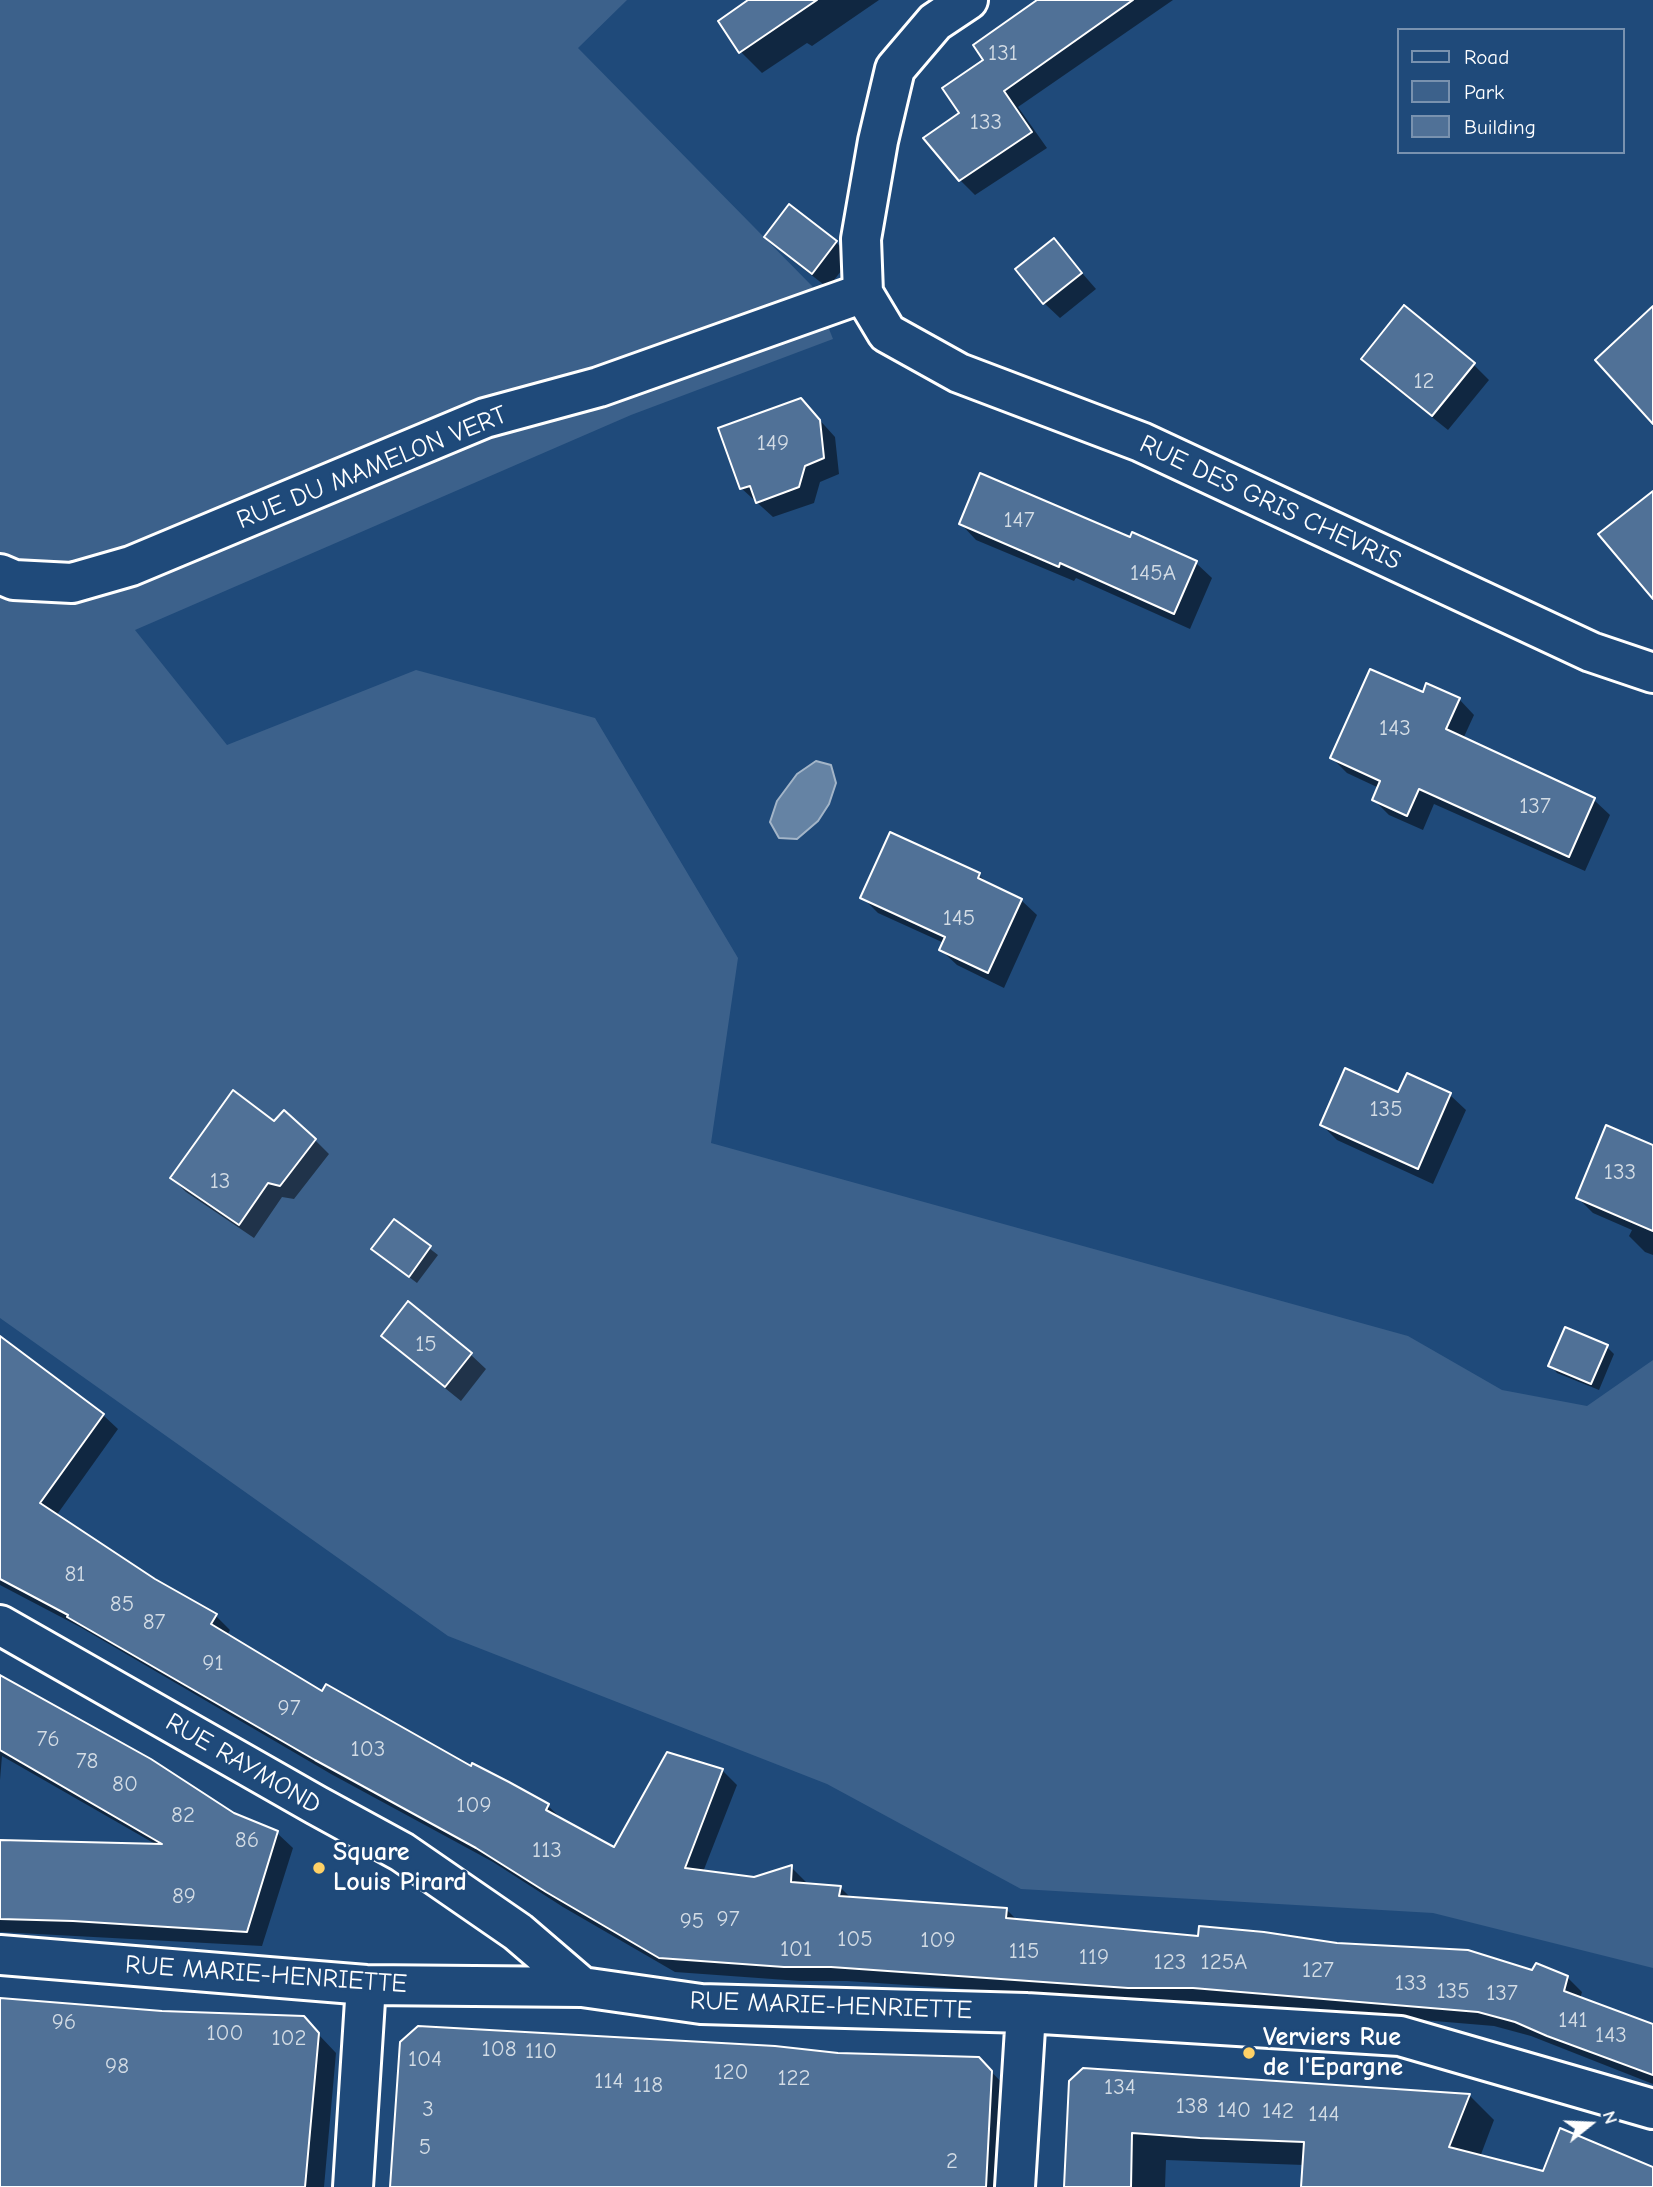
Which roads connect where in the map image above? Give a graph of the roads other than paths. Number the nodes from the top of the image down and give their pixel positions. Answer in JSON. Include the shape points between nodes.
{"nodes":[{"id":1,"x":968,"y":0,"type":"edge"},
{"id":2,"x":863,"y":293,"type":"junction"},
{"id":3,"x":0,"y":574,"type":"edge"},
{"id":4,"x":1653,"y":673,"type":"edge"},
{"id":5,"x":0,"y":1625,"type":"edge"},
{"id":6,"x":0,"y":1955,"type":"edge"},
{"id":7,"x":366,"y":1985,"type":"junction"},
{"id":8,"x":582,"y":1987,"type":"junction"},
{"id":9,"x":1026,"y":2013,"type":"junction"},
{"id":10,"x":1653,"y":2109,"type":"edge"},
{"id":11,"x":353,"y":2187,"type":"edge"},
{"id":12,"x":1015,"y":2187,"type":"edge"}],
"edges":[{"from":1,"to":2,"type":"street","via":[[935,22],[895,69],[861,239]]},
{"from":2,"to":3,"type":"street","name":"RUE DU MAMELON VERT","via":[[599,387],[485,418],[131,566],[72,583],[14,580]]},
{"from":2,"to":4,"type":"street","name":"RUE DES GRIS CHEVRIS","via":[[887,333],[959,373],[1141,443],[1591,652]]},
{"from":5,"to":8,"type":"street","name":"RUE RAYMOND","via":[[402,1852],[518,1932]]},
{"from":6,"to":7,"type":"street","name":"RUE MARIE-HENRIETTE"},
{"from":7,"to":8,"type":"street","name":"RUE MARIE-HENRIETTE"},
{"from":7,"to":11,"type":"street"},
{"from":8,"to":9,"type":"street","name":"RUE MARIE-HENRIETTE","via":[[701,2004]]},
{"from":9,"to":10,"type":"street","name":"RUE MARIE-HENRIETTE","via":[[1400,2036]]},
{"from":9,"to":12,"type":"street"}]}
